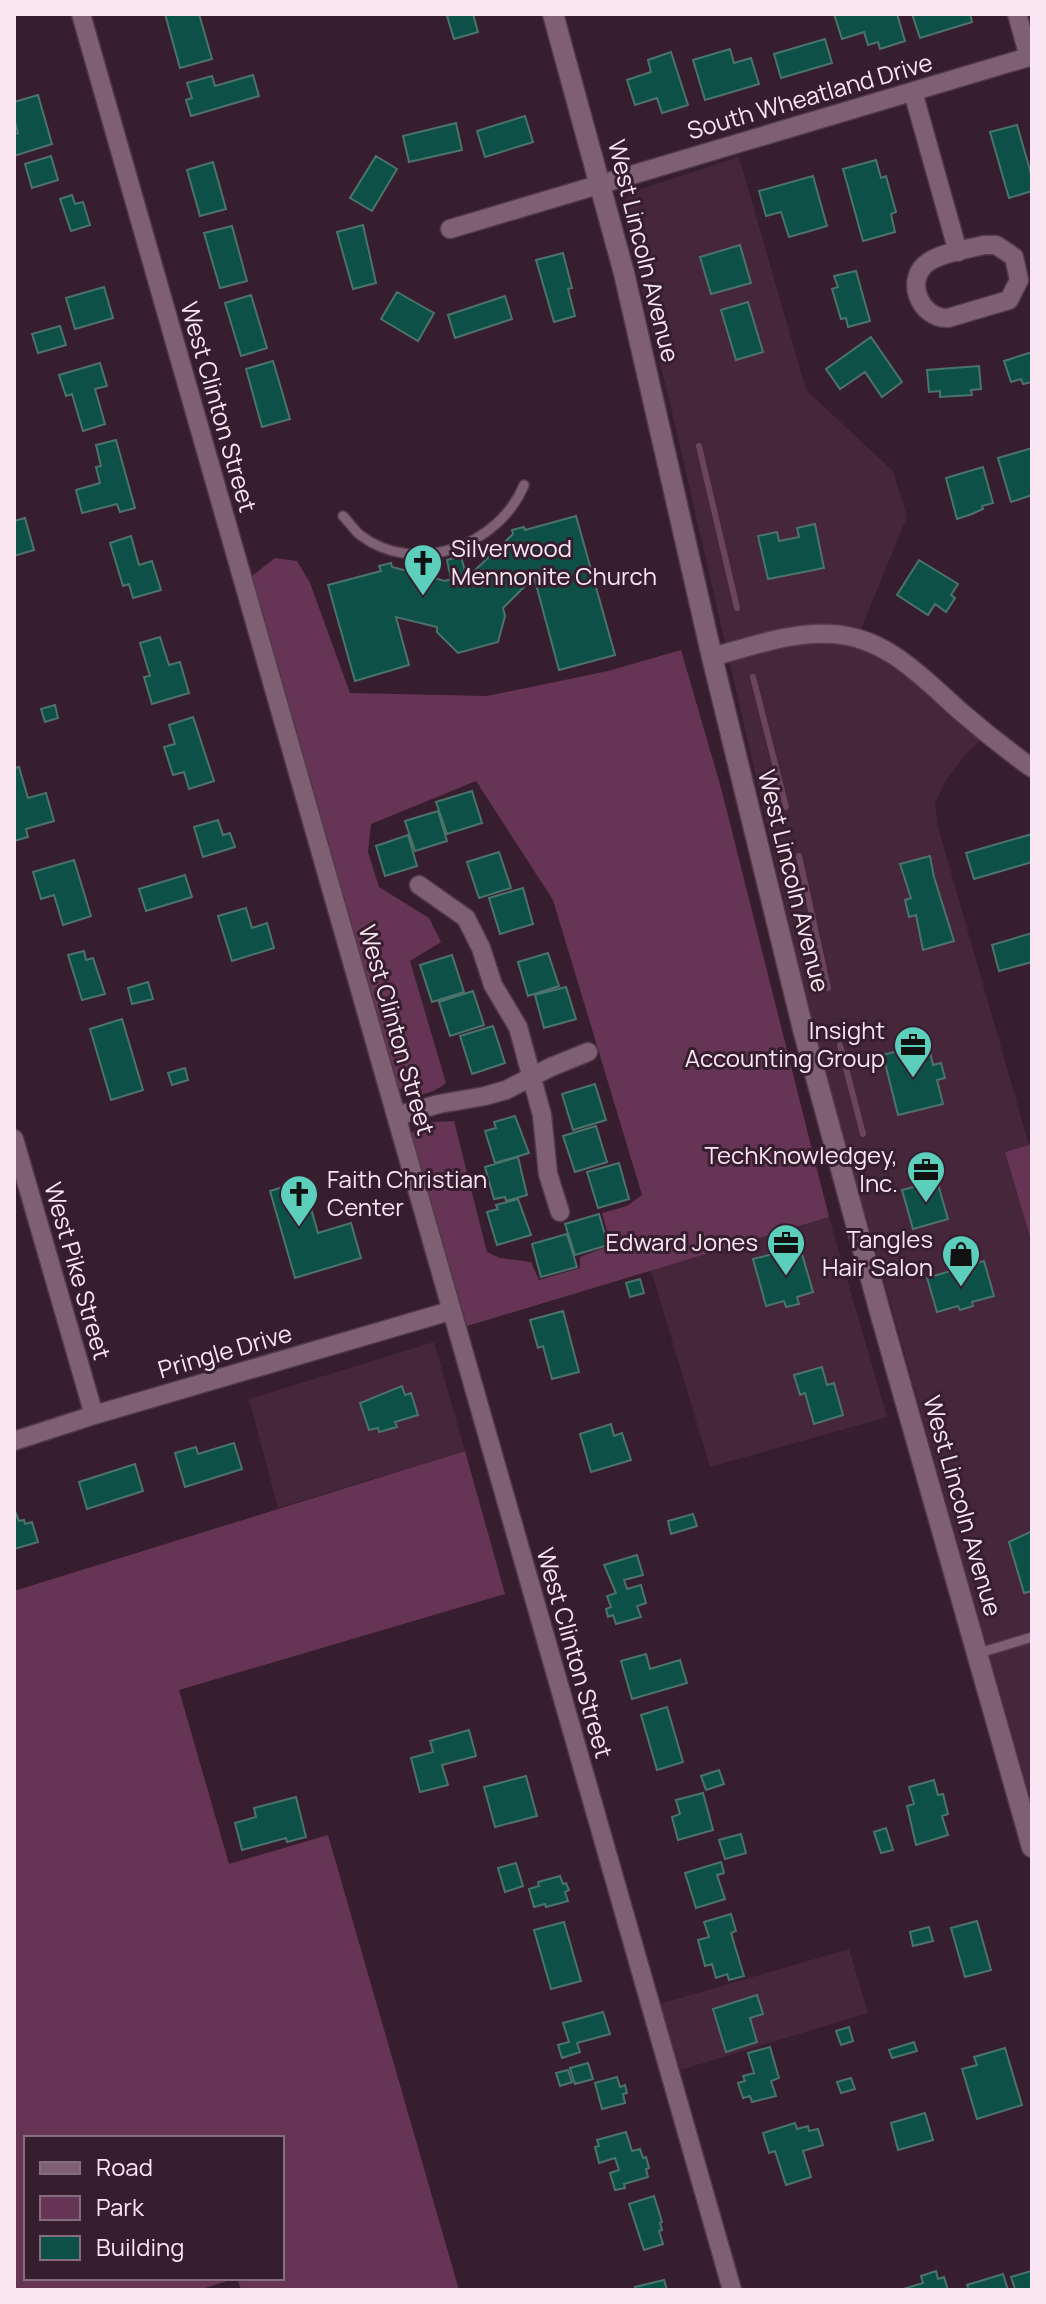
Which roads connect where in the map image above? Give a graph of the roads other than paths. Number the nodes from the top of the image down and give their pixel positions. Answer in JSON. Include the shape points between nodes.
{"nodes":[{"id":1,"x":81,"y":14,"type":"edge"},
{"id":2,"x":553,"y":14,"type":"edge"},
{"id":3,"x":1017,"y":14,"type":"edge"},
{"id":4,"x":1031,"y":56,"type":"edge"},
{"id":5,"x":913,"y":92,"type":"junction"},
{"id":6,"x":601,"y":184,"type":"junction"},
{"id":7,"x":450,"y":229,"type":"dead end"},
{"id":8,"x":958,"y":252,"type":"junction"},
{"id":9,"x":524,"y":485,"type":"dead end"},
{"id":10,"x":343,"y":516,"type":"dead end"},
{"id":11,"x":712,"y":657,"type":"junction"},
{"id":12,"x":1032,"y":768,"type":"edge"},
{"id":13,"x":419,"y":885,"type":"dead end"},
{"id":14,"x":588,"y":1052,"type":"dead end"},
{"id":15,"x":532,"y":1078,"type":"junction"},
{"id":16,"x":396,"y":1116,"type":"junction"},
{"id":17,"x":14,"y":1139,"type":"edge"},
{"id":18,"x":17,"y":1159,"type":"edge"},
{"id":19,"x":560,"y":1212,"type":"dead end"},
{"id":20,"x":450,"y":1311,"type":"junction"},
{"id":21,"x":94,"y":1415,"type":"junction"},
{"id":22,"x":14,"y":1441,"type":"edge"},
{"id":23,"x":1032,"y":1637,"type":"edge"},
{"id":24,"x":976,"y":1654,"type":"junction"},
{"id":25,"x":1032,"y":1847,"type":"edge"},
{"id":26,"x":732,"y":2290,"type":"edge"}],
"edges":[{"from":1,"to":16,"type":"street","name":"West Clinton Street"},
{"from":2,"to":6,"type":"street","name":"West Lincoln Avenue"},
{"from":3,"to":4,"type":"street"},
{"from":4,"to":5,"type":"street","name":"South Wheatland Drive"},
{"from":5,"to":6,"type":"street","name":"South Wheatland Drive"},
{"from":5,"to":8,"type":"street"},
{"from":6,"to":7,"type":"street","name":"South Wheatland Drive"},
{"from":6,"to":11,"type":"street","name":"West Lincoln Avenue"},
{"from":8,"to":8,"type":"street","via":[[931,260],[918,277],[918,295],[928,314],[948,318],[1009,300],[1019,280],[1007,250],[984,245]]},
{"from":9,"to":10,"type":"lane","via":[[491,531],[443,551],[413,556],[385,549],[359,534]]},
{"from":11,"to":12,"type":"street","via":[[817,634],[873,643],[903,661]]},
{"from":11,"to":24,"type":"street","name":"West Lincoln Avenue","via":[[803,1029]]},
{"from":13,"to":15,"type":"street","via":[[459,912],[474,931],[493,985],[518,1027]]},
{"from":14,"to":15,"type":"street"},
{"from":15,"to":16,"type":"street","via":[[485,1096]]},
{"from":15,"to":19,"type":"street"},
{"from":16,"to":20,"type":"street","name":"West Clinton Street"},
{"from":17,"to":18,"type":"street","name":"West Pike Street"},
{"from":18,"to":21,"type":"street","name":"West Pike Street"},
{"from":20,"to":21,"type":"street","name":"Pringle Drive"},
{"from":20,"to":26,"type":"street","name":"West Clinton Street"},
{"from":21,"to":22,"type":"street","name":"Pringle Drive"},
{"from":23,"to":24,"type":"lane"},
{"from":24,"to":25,"type":"street","name":"West Lincoln Avenue"}]}
